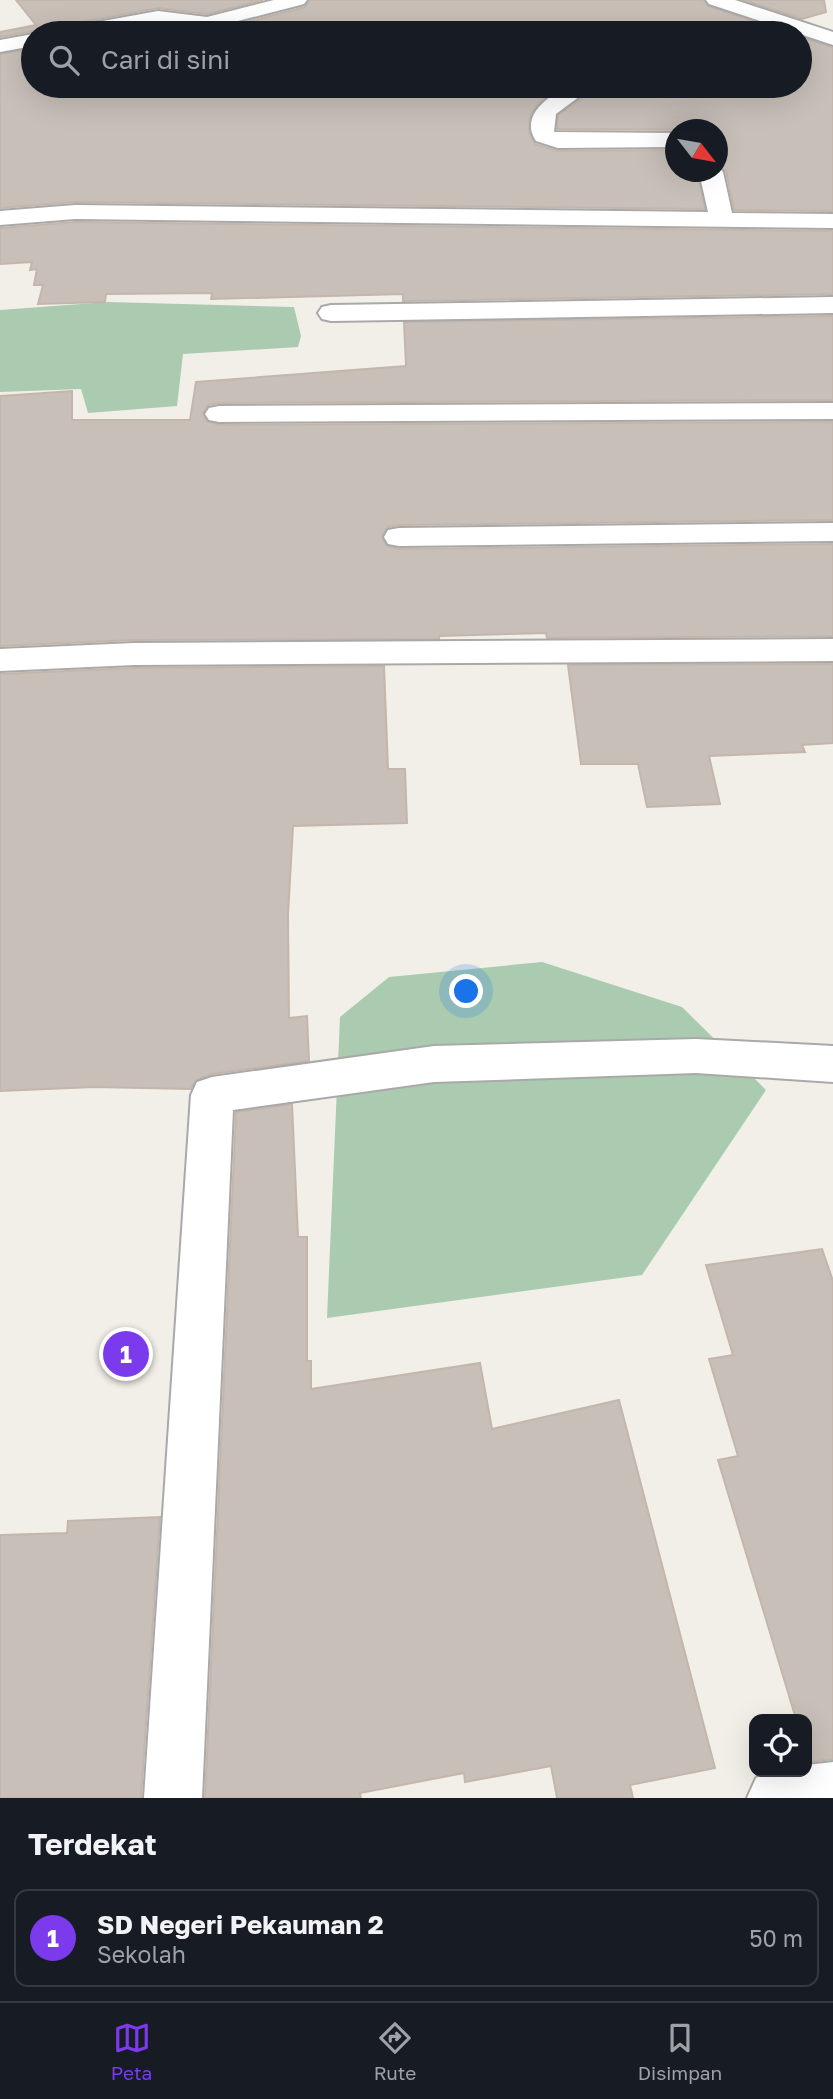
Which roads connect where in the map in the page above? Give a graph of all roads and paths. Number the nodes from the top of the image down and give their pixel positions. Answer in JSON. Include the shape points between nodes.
{"nodes":[{"id":1,"x":297,"y":0,"type":"edge"},
{"id":2,"x":716,"y":0,"type":"edge"},
{"id":3,"x":140,"y":21,"type":"edge"},
{"id":4,"x":187,"y":21,"type":"edge"},
{"id":5,"x":215,"y":21,"type":"edge"},
{"id":6,"x":779,"y":21,"type":"edge"},
{"id":7,"x":812,"y":32,"type":"edge"},
{"id":8,"x":833,"y":39,"type":"edge"},
{"id":9,"x":21,"y":42,"type":"edge"},
{"id":10,"x":0,"y":46,"type":"edge"},
{"id":11,"x":564,"y":98,"type":"edge"},
{"id":12,"x":665,"y":140,"type":"edge"},
{"id":13,"x":712,"y":182,"type":"edge"},
{"id":14,"x":0,"y":218,"type":"edge"},
{"id":15,"x":721,"y":219,"type":"junction"},
{"id":16,"x":833,"y":221,"type":"edge"},
{"id":17,"x":833,"y":305,"type":"edge"},
{"id":18,"x":331,"y":313,"type":"dead end"},
{"id":19,"x":833,"y":411,"type":"edge"},
{"id":20,"x":219,"y":414,"type":"dead end"},
{"id":21,"x":833,"y":531,"type":"edge"},
{"id":22,"x":399,"y":537,"type":"dead end"},
{"id":23,"x":833,"y":650,"type":"edge"},
{"id":24,"x":0,"y":660,"type":"edge"},
{"id":25,"x":833,"y":1064,"type":"edge"},
{"id":26,"x":833,"y":1791,"type":"edge"},
{"id":27,"x":173,"y":1798,"type":"edge"},
{"id":28,"x":776,"y":1798,"type":"edge"}],
"edges":[{"from":1,"to":5,"type":"street"},
{"from":2,"to":6,"type":"street"},
{"from":3,"to":4,"type":"street"},
{"from":7,"to":8,"type":"street"},
{"from":9,"to":10,"type":"street"},
{"from":11,"to":12,"type":"street","via":[[548,108],[541,125],[544,136],[569,141]]},
{"from":13,"to":15,"type":"street"},
{"from":14,"to":15,"type":"street","via":[[99,212]]},
{"from":15,"to":16,"type":"street"},
{"from":17,"to":18,"type":"street"},
{"from":19,"to":20,"type":"street"},
{"from":21,"to":22,"type":"street"},
{"from":23,"to":24,"type":"street","via":[[134,654]]},
{"from":25,"to":27,"type":"street","via":[[696,1056],[435,1064],[212,1095]]},
{"from":26,"to":28,"type":"street"}]}
